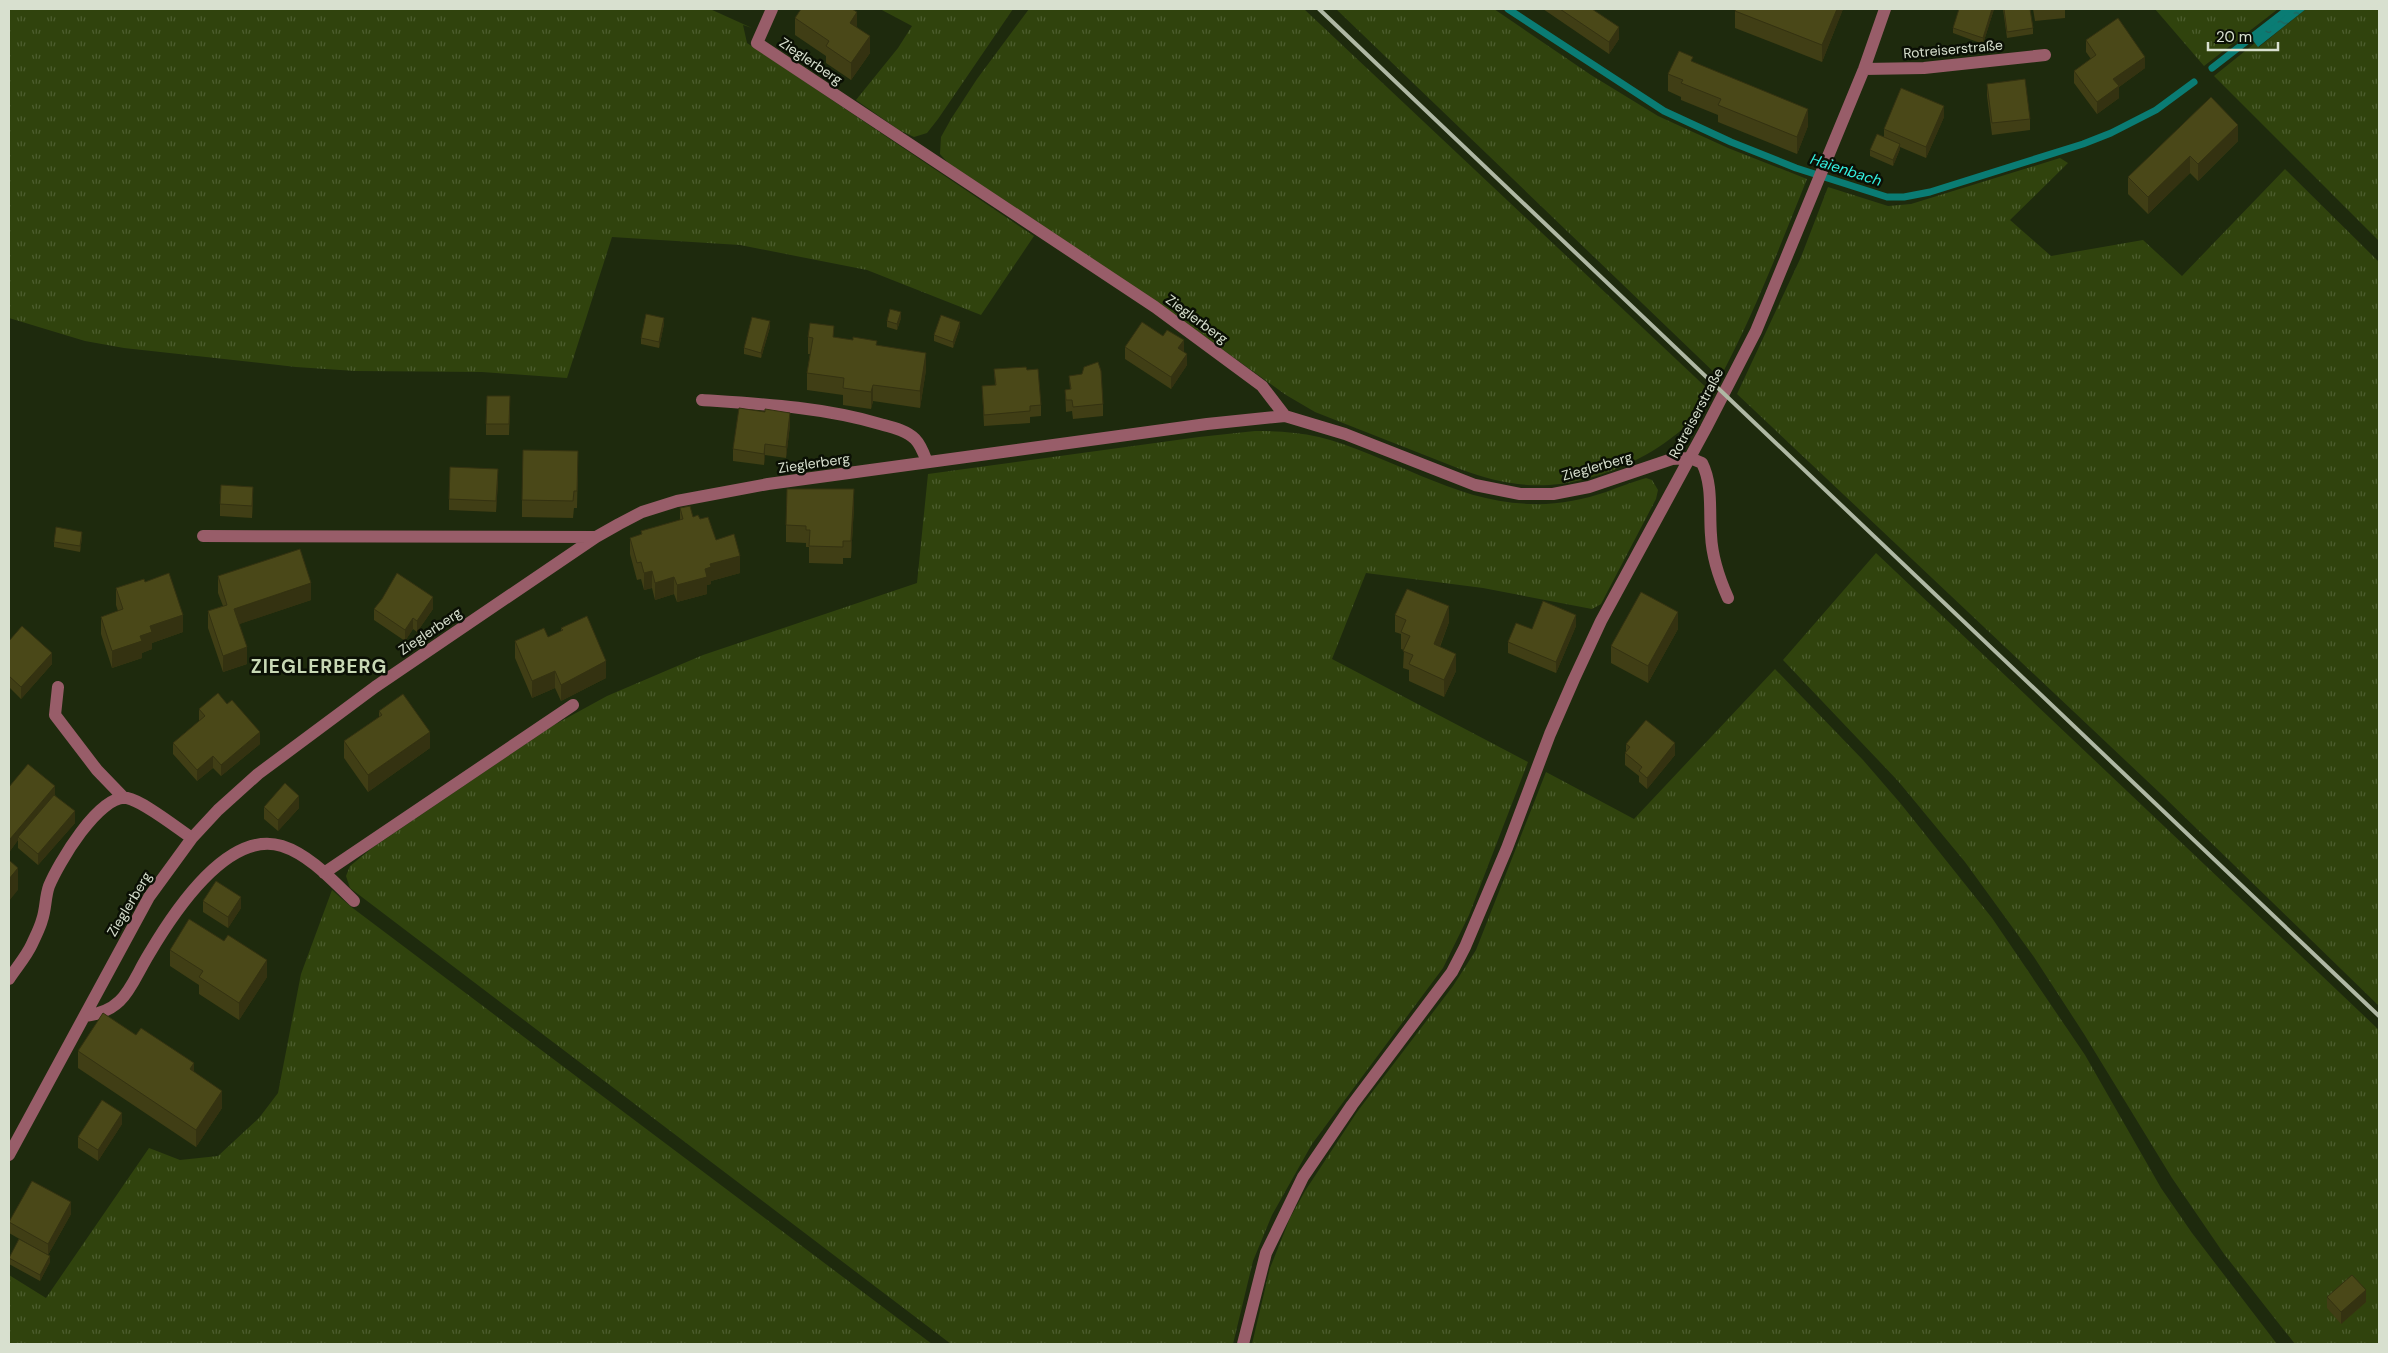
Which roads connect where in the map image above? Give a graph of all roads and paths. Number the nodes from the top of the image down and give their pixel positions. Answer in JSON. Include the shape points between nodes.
{"nodes":[{"id":1,"x":772,"y":9,"type":"edge"},
{"id":2,"x":1885,"y":9,"type":"edge"},
{"id":3,"x":2045,"y":55,"type":"dead end"},
{"id":4,"x":1864,"y":70,"type":"junction"},
{"id":5,"x":702,"y":400,"type":"dead end"},
{"id":6,"x":1285,"y":416,"type":"junction"},
{"id":7,"x":1690,"y":458,"type":"junction"},
{"id":8,"x":927,"y":462,"type":"junction"},
{"id":9,"x":203,"y":536,"type":"dead end"},
{"id":10,"x":596,"y":537,"type":"junction"},
{"id":11,"x":1728,"y":598,"type":"dead end"},
{"id":12,"x":58,"y":687,"type":"dead end"},
{"id":13,"x":573,"y":705,"type":"dead end"},
{"id":14,"x":124,"y":798,"type":"junction"},
{"id":15,"x":192,"y":838,"type":"junction"},
{"id":16,"x":324,"y":873,"type":"junction"},
{"id":17,"x":354,"y":901,"type":"dead end"},
{"id":18,"x":9,"y":979,"type":"edge"},
{"id":19,"x":85,"y":1016,"type":"junction"},
{"id":20,"x":9,"y":1155,"type":"edge"},
{"id":21,"x":1242,"y":1344,"type":"edge"}],
"edges":[{"from":1,"to":6,"type":"street","name":"Zieglerberg","via":[[757,43],[1155,307],[1262,386]]},
{"from":2,"to":4,"type":"street","name":"Rotreiserstraße"},
{"from":3,"to":4,"type":"street","name":"Rotreiserstraße","via":[[1924,68]]},
{"from":4,"to":7,"type":"street","name":"Rotreiserstraße","via":[[1756,331]]},
{"from":5,"to":8,"type":"street","via":[[826,411],[878,423],[908,434],[921,446]]},
{"from":6,"to":7,"type":"street","name":"Zieglerberg","via":[[1344,434],[1475,485],[1520,494],[1553,494],[1589,487],[1672,459]]},
{"from":6,"to":8,"type":"street","name":"Zieglerberg"},
{"from":7,"to":11,"type":"street","via":[[1702,463],[1706,471],[1712,546]]},
{"from":7,"to":21,"type":"street","name":"Rotreiserstraße","via":[[1601,621],[1550,734],[1466,947],[1452,972],[1326,1142],[1282,1218],[1266,1253]]},
{"from":8,"to":10,"type":"street","name":"Zieglerberg","via":[[768,484],[677,501],[642,512]]},
{"from":9,"to":10,"type":"street"},
{"from":10,"to":15,"type":"street","name":"Zieglerberg","via":[[302,739],[245,786]]},
{"from":12,"to":14,"type":"street","via":[[56,715],[97,770]]},
{"from":13,"to":16,"type":"street"},
{"from":14,"to":15,"type":"street","via":[[136,801]]},
{"from":14,"to":18,"type":"street","via":[[112,801],[95,815],[76,838],[48,888],[42,919],[31,946]]},
{"from":15,"to":19,"type":"street","name":"Zieglerberg","via":[[153,890],[130,928]]},
{"from":16,"to":17,"type":"street"},
{"from":16,"to":19,"type":"street","via":[[305,858],[281,846],[259,845],[241,850],[219,865],[184,903],[134,983],[114,1007],[102,1014]]},
{"from":19,"to":20,"type":"street","name":"Zieglerberg"}]}
